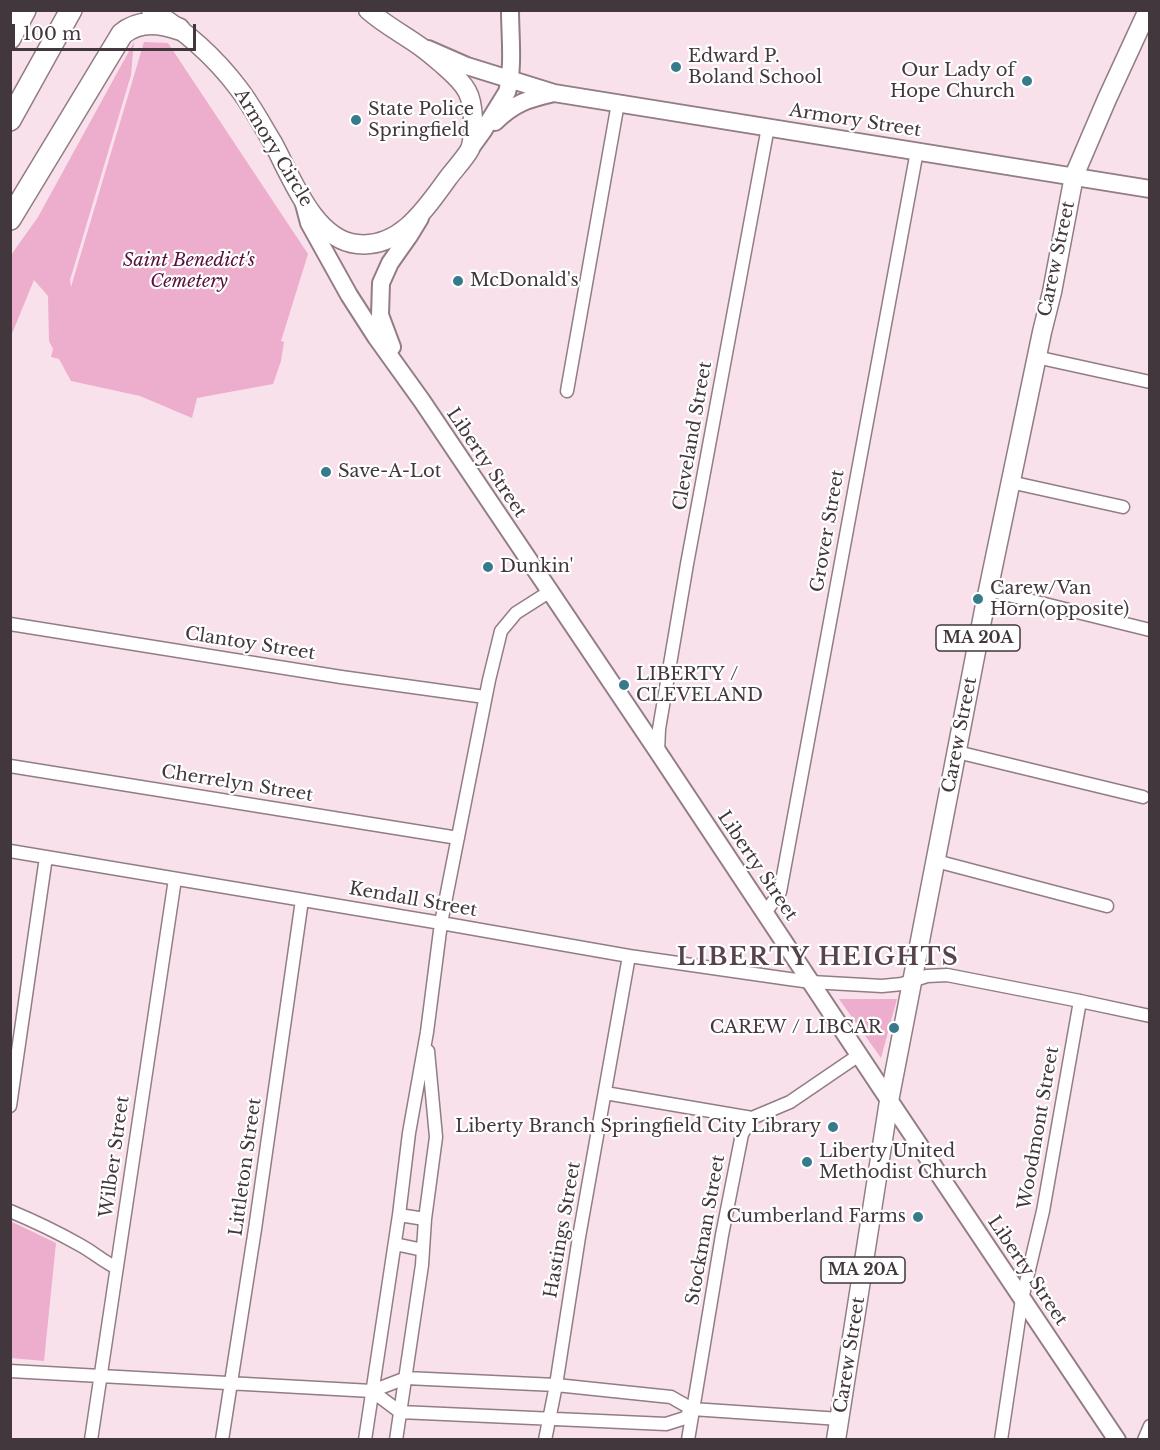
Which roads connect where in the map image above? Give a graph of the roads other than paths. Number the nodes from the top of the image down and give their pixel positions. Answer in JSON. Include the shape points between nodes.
{"nodes":[{"id":1,"x":25,"y":10,"type":"edge"},
{"id":2,"x":71,"y":10,"type":"edge"},
{"id":3,"x":151,"y":10,"type":"edge"},
{"id":4,"x":368,"y":10,"type":"edge"},
{"id":5,"x":510,"y":10,"type":"edge"},
{"id":6,"x":1148,"y":10,"type":"edge"},
{"id":7,"x":179,"y":29,"type":"junction"},
{"id":8,"x":10,"y":38,"type":"edge"},
{"id":9,"x":1142,"y":39,"type":"edge"},
{"id":10,"x":422,"y":47,"type":"junction"},
{"id":11,"x":509,"y":79,"type":"junction"},
{"id":12,"x":554,"y":93,"type":"junction"},
{"id":13,"x":618,"y":103,"type":"junction"},
{"id":14,"x":10,"y":120,"type":"edge"},
{"id":15,"x":768,"y":127,"type":"junction"},
{"id":16,"x":475,"y":141,"type":"junction"},
{"id":17,"x":917,"y":151,"type":"junction"},
{"id":18,"x":1074,"y":176,"type":"junction"},
{"id":19,"x":1149,"y":189,"type":"edge"},
{"id":20,"x":303,"y":201,"type":"junction"},
{"id":21,"x":423,"y":213,"type":"junction"},
{"id":22,"x":10,"y":219,"type":"edge"},
{"id":23,"x":1036,"y":357,"type":"junction"},
{"id":24,"x":405,"y":375,"type":"junction"},
{"id":25,"x":1149,"y":382,"type":"edge"},
{"id":26,"x":567,"y":391,"type":"dead end"},
{"id":27,"x":1010,"y":482,"type":"junction"},
{"id":28,"x":1123,"y":507,"type":"dead end"},
{"id":29,"x":988,"y":590,"type":"junction"},
{"id":30,"x":549,"y":592,"type":"junction"},
{"id":31,"x":10,"y":624,"type":"edge"},
{"id":32,"x":1149,"y":630,"type":"edge"},
{"id":33,"x":485,"y":697,"type":"junction"},
{"id":34,"x":658,"y":752,"type":"junction"},
{"id":35,"x":957,"y":752,"type":"junction"},
{"id":36,"x":10,"y":766,"type":"edge"},
{"id":37,"x":1143,"y":797,"type":"dead end"},
{"id":38,"x":458,"y":838,"type":"junction"},
{"id":39,"x":10,"y":851,"type":"edge"},
{"id":40,"x":46,"y":857,"type":"junction"},
{"id":41,"x":936,"y":861,"type":"junction"},
{"id":42,"x":175,"y":879,"type":"junction"},
{"id":43,"x":302,"y":900,"type":"junction"},
{"id":44,"x":1107,"y":906,"type":"dead end"},
{"id":45,"x":765,"y":914,"type":"junction"},
{"id":46,"x":441,"y":923,"type":"junction"},
{"id":47,"x":629,"y":956,"type":"junction"},
{"id":48,"x":913,"y":981,"type":"junction"},
{"id":49,"x":811,"y":982,"type":"junction"},
{"id":50,"x":1080,"y":1000,"type":"junction"},
{"id":51,"x":1149,"y":1016,"type":"edge"},
{"id":52,"x":427,"y":1032,"type":"junction"},
{"id":53,"x":859,"y":1055,"type":"junction"},
{"id":54,"x":605,"y":1093,"type":"junction"},
{"id":55,"x":890,"y":1101,"type":"junction"},
{"id":56,"x":10,"y":1106,"type":"edge"},
{"id":57,"x":752,"y":1118,"type":"junction"},
{"id":58,"x":10,"y":1211,"type":"edge"},
{"id":59,"x":399,"y":1215,"type":"junction"},
{"id":60,"x":425,"y":1219,"type":"junction"},
{"id":61,"x":394,"y":1244,"type":"junction"},
{"id":62,"x":423,"y":1250,"type":"junction"},
{"id":63,"x":117,"y":1268,"type":"junction"},
{"id":64,"x":1022,"y":1299,"type":"junction"},
{"id":65,"x":10,"y":1371,"type":"edge"},
{"id":66,"x":101,"y":1376,"type":"junction"},
{"id":67,"x":406,"y":1378,"type":"junction"},
{"id":68,"x":230,"y":1382,"type":"junction"},
{"id":69,"x":556,"y":1385,"type":"junction"},
{"id":70,"x":372,"y":1391,"type":"junction"},
{"id":71,"x":692,"y":1409,"type":"junction"},
{"id":72,"x":400,"y":1412,"type":"junction"},
{"id":73,"x":549,"y":1419,"type":"junction"},
{"id":74,"x":840,"y":1419,"type":"junction"},
{"id":75,"x":1149,"y":1425,"type":"edge"},
{"id":76,"x":91,"y":1440,"type":"edge"},
{"id":77,"x":222,"y":1440,"type":"edge"},
{"id":78,"x":365,"y":1440,"type":"edge"},
{"id":79,"x":396,"y":1440,"type":"edge"},
{"id":80,"x":545,"y":1440,"type":"edge"},
{"id":81,"x":688,"y":1440,"type":"edge"},
{"id":82,"x":836,"y":1440,"type":"edge"},
{"id":83,"x":1001,"y":1440,"type":"edge"},
{"id":84,"x":1116,"y":1440,"type":"edge"},
{"id":85,"x":1144,"y":1440,"type":"edge"}],
"edges":[{"from":1,"to":8,"type":"highway"},
{"from":2,"to":14,"type":"highway"},
{"from":3,"to":7,"type":"main road","name":"Armory Circle"},
{"from":4,"to":10,"type":"main road"},
{"from":5,"to":11,"type":"main road"},
{"from":6,"to":9,"type":"main road","name":"Carew Street","number":"MA 20A"},
{"from":7,"to":20,"type":"main road","name":"Armory Circle","via":[[212,57],[239,90],[263,125]]},
{"from":7,"to":22,"type":"highway","via":[[147,24],[122,34]]},
{"from":9,"to":18,"type":"main road","name":"Carew Street","number":"MA 20A","via":[[1107,99]]},
{"from":10,"to":11,"type":"main road","name":"Armory Street"},
{"from":10,"to":16,"type":"main road","via":[[456,76],[467,92]]},
{"from":11,"to":12,"type":"main road","name":"Armory Street"},
{"from":11,"to":16,"type":"main road","via":[[507,92]]},
{"from":12,"to":13,"type":"main road","name":"Armory Street"},
{"from":12,"to":16,"type":"main road","name":"Armory Street","via":[[510,108]]},
{"from":13,"to":15,"type":"main road","name":"Armory Street"},
{"from":13,"to":26,"type":"street"},
{"from":15,"to":17,"type":"main road","name":"Armory Street"},
{"from":15,"to":34,"type":"street","name":"Cleveland Street","via":[[685,576]]},
{"from":16,"to":21,"type":"main road","name":"Armory Circle"},
{"from":17,"to":18,"type":"main road","name":"Armory Street"},
{"from":17,"to":45,"type":"street","name":"Grover Street","via":[[780,892]]},
{"from":18,"to":19,"type":"main road","name":"Armory Street"},
{"from":18,"to":23,"type":"main road","name":"Carew Street","number":"MA 20A"},
{"from":20,"to":21,"type":"main road","name":"Armory Circle","via":[[329,232],[356,244],[392,238]]},
{"from":20,"to":24,"type":"main road","name":"Liberty Street","via":[[309,223],[350,295]]},
{"from":21,"to":24,"type":"main road","name":"Liberty Street","via":[[381,283],[380,315]]},
{"from":23,"to":25,"type":"street"},
{"from":23,"to":27,"type":"main road","name":"Carew Street","number":"MA 20A"},
{"from":24,"to":30,"type":"main road","name":"Liberty Street"},
{"from":27,"to":28,"type":"street"},
{"from":27,"to":29,"type":"main road","name":"Carew Street","number":"MA 20A"},
{"from":29,"to":32,"type":"street"},
{"from":29,"to":35,"type":"main road","name":"Carew Street","number":"MA 20A"},
{"from":30,"to":33,"type":"street","via":[[516,614],[501,631]]},
{"from":30,"to":34,"type":"main road","name":"Liberty Street"},
{"from":31,"to":33,"type":"street","name":"Clantoy Street"},
{"from":33,"to":38,"type":"street"},
{"from":34,"to":45,"type":"main road","name":"Liberty Street"},
{"from":35,"to":37,"type":"street"},
{"from":35,"to":41,"type":"main road","name":"Carew Street","number":"MA 20A"},
{"from":36,"to":38,"type":"street","name":"Cherrelyn Street"},
{"from":38,"to":46,"type":"street"},
{"from":39,"to":40,"type":"street","name":"Kendall Street"},
{"from":40,"to":42,"type":"street","name":"Kendall Street"},
{"from":40,"to":56,"type":"street"},
{"from":41,"to":44,"type":"street"},
{"from":41,"to":48,"type":"main road","name":"Carew Street","number":"MA 20A"},
{"from":42,"to":43,"type":"street","name":"Kendall Street"},
{"from":42,"to":63,"type":"street","name":"Wilber Street"},
{"from":43,"to":46,"type":"street","name":"Kendall Street"},
{"from":43,"to":68,"type":"street","name":"Littleton Street"},
{"from":45,"to":49,"type":"main road","name":"Liberty Street"},
{"from":46,"to":47,"type":"street","name":"Kendall Street"},
{"from":46,"to":52,"type":"street"},
{"from":47,"to":49,"type":"street","name":"Kendall Street"},
{"from":47,"to":54,"type":"street","name":"Hastings Street"},
{"from":48,"to":49,"type":"street","name":"Kendall Street","via":[[882,986]]},
{"from":48,"to":50,"type":"street","name":"Kendall Street","via":[[947,975]]},
{"from":48,"to":55,"type":"main road","name":"Carew Street","number":"MA 20A"},
{"from":49,"to":53,"type":"main road","name":"Liberty Street"},
{"from":50,"to":51,"type":"street","name":"Kendall Street"},
{"from":50,"to":64,"type":"street","name":"Woodmont Street","via":[[1043,1211]]},
{"from":52,"to":59,"type":"street"},
{"from":52,"to":60,"type":"street","via":[[436,1137]]},
{"from":53,"to":55,"type":"main road","name":"Liberty Street"},
{"from":53,"to":57,"type":"street","via":[[789,1102]]},
{"from":54,"to":57,"type":"street"},
{"from":54,"to":69,"type":"street","name":"Hastings Street"},
{"from":55,"to":64,"type":"main road","name":"Liberty Street"},
{"from":55,"to":74,"type":"main road","name":"Carew Street","number":"MA 20A"},
{"from":57,"to":71,"type":"street","name":"Stockman Street","via":[[742,1134]]},
{"from":58,"to":63,"type":"street"},
{"from":59,"to":60,"type":"street"},
{"from":59,"to":61,"type":"street"},
{"from":60,"to":62,"type":"street"},
{"from":61,"to":62,"type":"street"},
{"from":61,"to":70,"type":"street"},
{"from":62,"to":67,"type":"street"},
{"from":63,"to":66,"type":"street","name":"Wilber Street"},
{"from":64,"to":83,"type":"street","name":"Woodmont Street"},
{"from":64,"to":84,"type":"main road","name":"Liberty Street"},
{"from":65,"to":66,"type":"street"},
{"from":66,"to":68,"type":"street"},
{"from":66,"to":76,"type":"street","name":"Wilber Street"},
{"from":67,"to":69,"type":"street"},
{"from":67,"to":70,"type":"street"},
{"from":67,"to":72,"type":"street"},
{"from":68,"to":70,"type":"street"},
{"from":68,"to":77,"type":"street","name":"Littleton Street"},
{"from":69,"to":71,"type":"street","via":[[670,1397]]},
{"from":69,"to":73,"type":"street","name":"Hastings Street"},
{"from":70,"to":72,"type":"street"},
{"from":70,"to":78,"type":"street"},
{"from":71,"to":73,"type":"street","via":[[685,1418],[666,1424]]},
{"from":71,"to":74,"type":"street"},
{"from":71,"to":81,"type":"street","name":"Stockman Street"},
{"from":72,"to":73,"type":"street"},
{"from":72,"to":79,"type":"street"},
{"from":73,"to":80,"type":"street","name":"Hastings Street"},
{"from":74,"to":82,"type":"main road","name":"Carew Street","number":"MA 20A"},
{"from":75,"to":85,"type":"street"}]}
